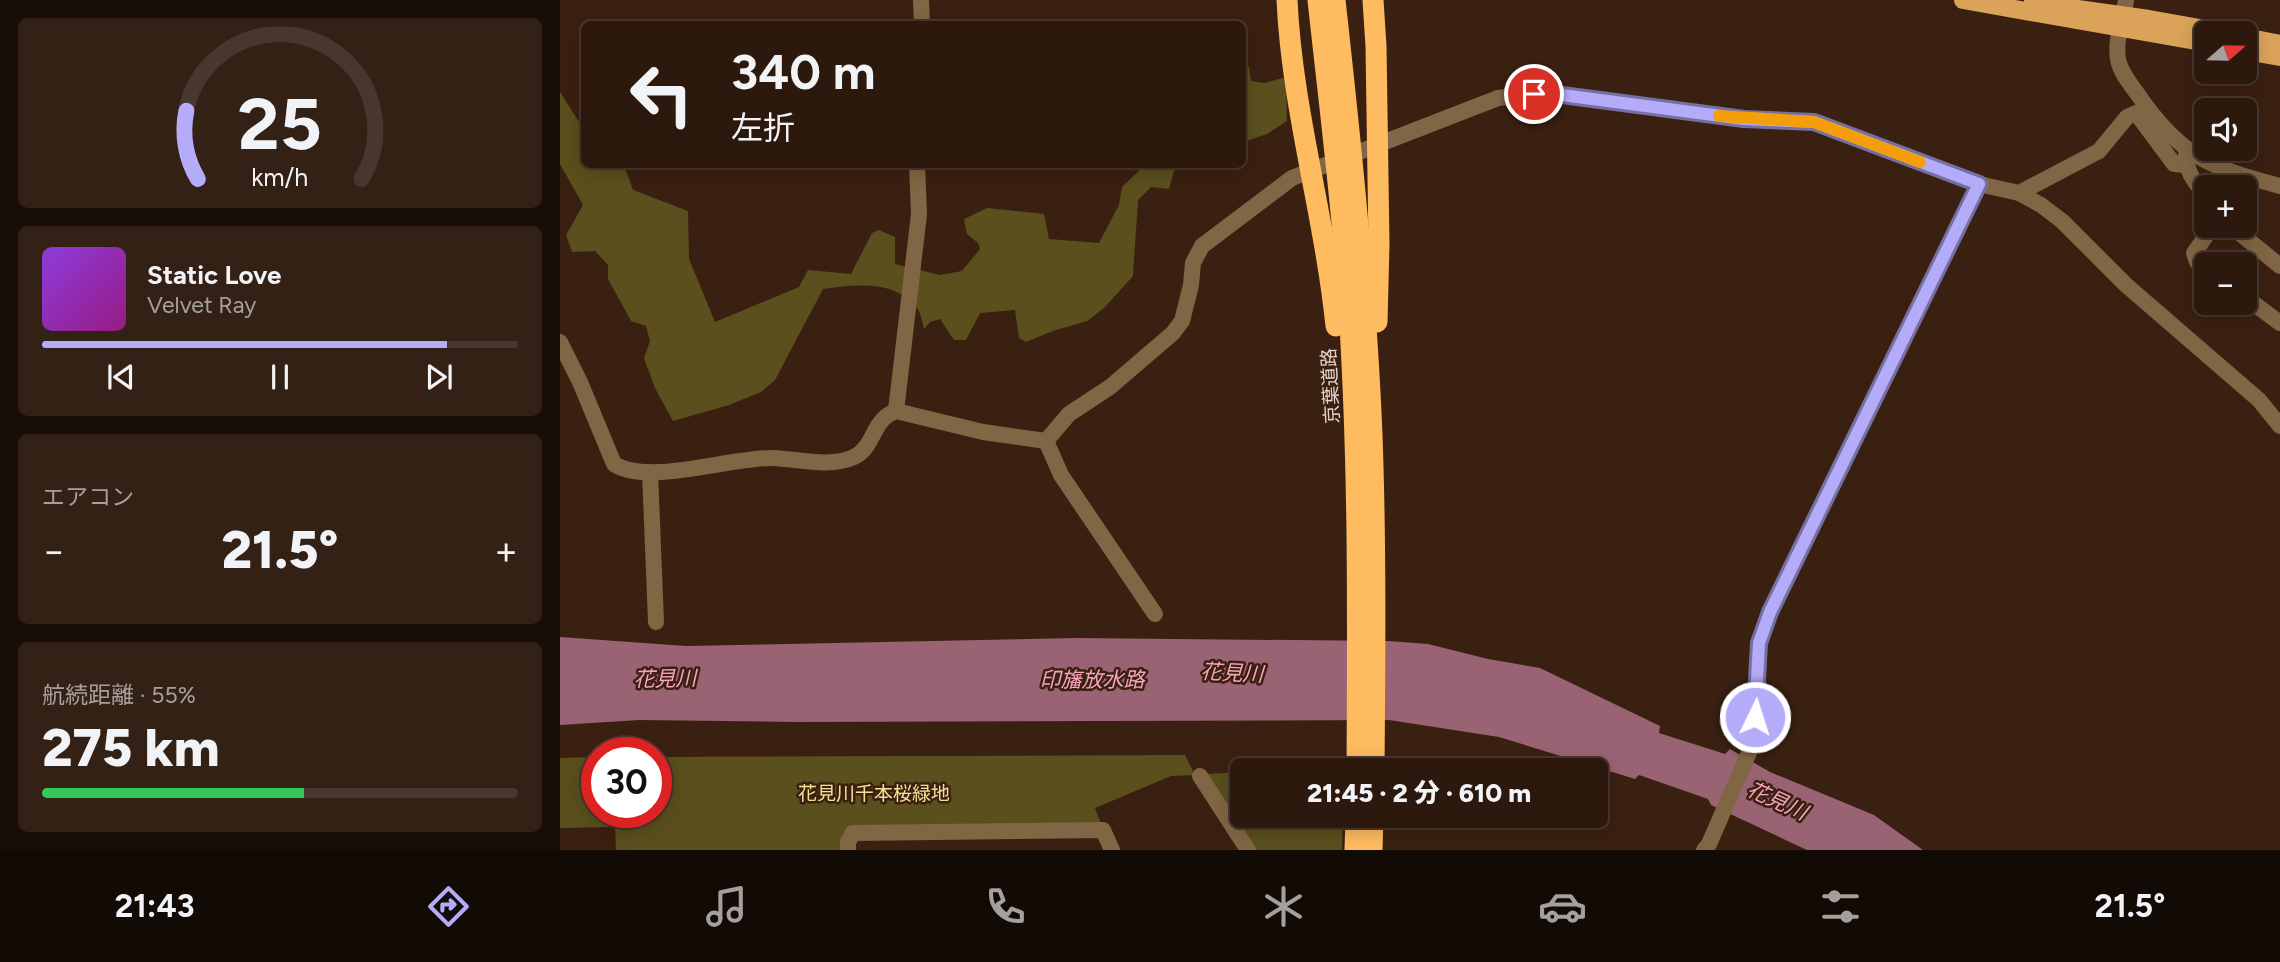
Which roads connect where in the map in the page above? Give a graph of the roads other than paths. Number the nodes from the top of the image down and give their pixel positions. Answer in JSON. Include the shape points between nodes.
{"nodes":[{"id":1,"x":921,"y":0,"type":"edge"},
{"id":2,"x":1286,"y":0,"type":"edge"},
{"id":3,"x":1318,"y":0,"type":"edge"},
{"id":4,"x":1335,"y":0,"type":"edge"},
{"id":5,"x":1373,"y":0,"type":"edge"},
{"id":6,"x":1963,"y":0,"type":"edge"},
{"id":7,"x":2033,"y":0,"type":"edge"},
{"id":8,"x":2123,"y":14,"type":"edge"},
{"id":9,"x":922,"y":21,"type":"edge"},
{"id":10,"x":2194,"y":27,"type":"edge"},
{"id":11,"x":2194,"y":39,"type":"edge"},
{"id":12,"x":2258,"y":40,"type":"edge"},
{"id":13,"x":2280,"y":44,"type":"edge"},
{"id":14,"x":2258,"y":53,"type":"edge"},
{"id":15,"x":2280,"y":57,"type":"edge"},
{"id":16,"x":1333,"y":60,"type":"junction"},
{"id":17,"x":2186,"y":157,"type":"junction"},
{"id":18,"x":917,"y":168,"type":"edge"},
{"id":19,"x":2194,"y":181,"type":"edge"},
{"id":20,"x":1979,"y":184,"type":"junction"},
{"id":21,"x":2280,"y":186,"type":"edge"},
{"id":22,"x":2019,"y":193,"type":"junction"},
{"id":23,"x":2246,"y":238,"type":"edge"},
{"id":24,"x":2280,"y":266,"type":"edge"},
{"id":25,"x":2257,"y":306,"type":"edge"},
{"id":26,"x":2280,"y":323,"type":"edge"},
{"id":27,"x":561,"y":349,"type":"edge"},
{"id":28,"x":896,"y":411,"type":"junction"},
{"id":29,"x":2280,"y":426,"type":"edge"},
{"id":30,"x":1046,"y":441,"type":"junction"},
{"id":31,"x":650,"y":472,"type":"junction"},
{"id":32,"x":1366,"y":566,"type":"junction"},
{"id":33,"x":1155,"y":614,"type":"dead end"},
{"id":34,"x":656,"y":622,"type":"dead end"},
{"id":35,"x":1358,"y":758,"type":"edge"},
{"id":36,"x":1374,"y":758,"type":"edge"},
{"id":37,"x":1200,"y":776,"type":"dead end"},
{"id":38,"x":1356,"y":828,"type":"edge"},
{"id":39,"x":1373,"y":828,"type":"edge"},
{"id":40,"x":913,"y":833,"type":"junction"},
{"id":41,"x":1244,"y":849,"type":"edge"},
{"id":42,"x":848,"y":850,"type":"edge"},
{"id":43,"x":911,"y":850,"type":"edge"},
{"id":44,"x":1112,"y":850,"type":"edge"},
{"id":45,"x":1355,"y":850,"type":"edge"},
{"id":46,"x":1372,"y":850,"type":"edge"},
{"id":47,"x":1704,"y":850,"type":"edge"}],
"edges":[{"from":1,"to":9,"type":"street"},
{"from":2,"to":32,"type":"highway","via":[[1294,76],[1335,318]]},
{"from":3,"to":16,"type":"highway","name":"京葉道路"},
{"from":4,"to":16,"type":"highway","name":"京葉道路"},
{"from":5,"to":32,"type":"highway","via":[[1378,453]]},
{"from":6,"to":8,"type":"main road"},
{"from":7,"to":8,"type":"main road"},
{"from":8,"to":10,"type":"main road"},
{"from":8,"to":11,"type":"main road"},
{"from":8,"to":17,"type":"street","via":[[2117,49],[2120,67]]},
{"from":12,"to":13,"type":"main road"},
{"from":14,"to":15,"type":"main road"},
{"from":16,"to":32,"type":"highway","name":"京葉道路"},
{"from":17,"to":19,"type":"street"},
{"from":17,"to":21,"type":"street"},
{"from":17,"to":22,"type":"street","via":[[2174,164],[2136,113],[2127,117],[2099,151]]},
{"from":18,"to":28,"type":"street","via":[[919,214]]},
{"from":20,"to":22,"type":"street"},
{"from":20,"to":30,"type":"street","via":[[1814,122],[1744,119],[1562,95],[1498,98],[1292,178],[1217,233],[1202,246],[1193,263],[1182,321],[1173,333],[1104,392],[1069,414]]},
{"from":20,"to":47,"type":"street","via":[[1770,612],[1759,643],[1752,750]]},
{"from":22,"to":29,"type":"street","via":[[2062,221],[2126,285],[2259,400]]},
{"from":23,"to":24,"type":"street"},
{"from":25,"to":26,"type":"street"},
{"from":27,"to":31,"type":"street","via":[[614,464],[624,471]]},
{"from":28,"to":30,"type":"street","via":[[983,432]]},
{"from":28,"to":31,"type":"street","via":[[877,425],[864,451],[851,458],[826,462],[741,459]]},
{"from":30,"to":33,"type":"street","via":[[1061,475]]},
{"from":31,"to":34,"type":"street"},
{"from":32,"to":35,"type":"highway","name":"京葉道路"},
{"from":32,"to":36,"type":"highway","name":"京葉道路"},
{"from":37,"to":41,"type":"street"},
{"from":38,"to":45,"type":"highway"},
{"from":39,"to":46,"type":"highway"},
{"from":40,"to":42,"type":"street","via":[[853,834]]},
{"from":40,"to":43,"type":"street"},
{"from":40,"to":44,"type":"street","via":[[1102,830]]}]}
